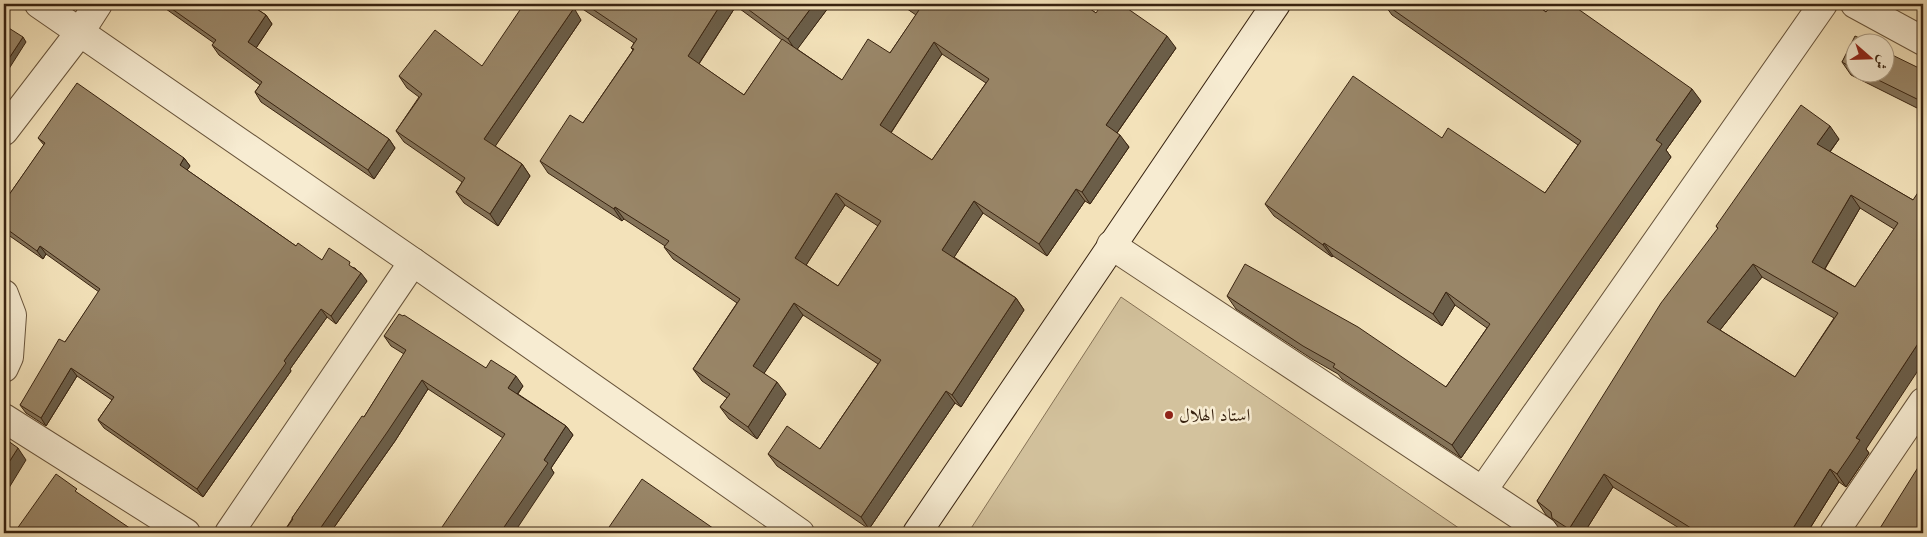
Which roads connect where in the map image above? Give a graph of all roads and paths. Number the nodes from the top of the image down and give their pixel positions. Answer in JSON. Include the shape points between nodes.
{"nodes":[{"id":1,"x":39,"y":4,"type":"edge"},
{"id":2,"x":98,"y":4,"type":"edge"},
{"id":3,"x":1823,"y":4,"type":"edge"},
{"id":4,"x":1855,"y":4,"type":"edge"},
{"id":5,"x":1270,"y":6,"type":"edge"},
{"id":6,"x":80,"y":32,"type":"junction"},
{"id":7,"x":1923,"y":41,"type":"edge"},
{"id":8,"x":4,"y":131,"type":"edge"},
{"id":9,"x":1111,"y":245,"type":"junction"},
{"id":10,"x":414,"y":262,"type":"junction"},
{"id":11,"x":4,"y":294,"type":"edge"},
{"id":12,"x":4,"y":368,"type":"edge"},
{"id":13,"x":1923,"y":402,"type":"edge"},
{"id":14,"x":4,"y":418,"type":"edge"},
{"id":15,"x":1483,"y":490,"type":"junction"},
{"id":16,"x":186,"y":533,"type":"edge"},
{"id":17,"x":229,"y":533,"type":"edge"},
{"id":18,"x":800,"y":533,"type":"edge"},
{"id":19,"x":917,"y":533,"type":"edge"},
{"id":20,"x":1546,"y":533,"type":"edge"},
{"id":21,"x":1834,"y":533,"type":"edge"}],
"edges":[{"from":1,"to":6,"type":"street"},
{"from":2,"to":6,"type":"street"},
{"from":3,"to":15,"type":"street"},
{"from":4,"to":7,"type":"street"},
{"from":5,"to":9,"type":"street"},
{"from":6,"to":8,"type":"street"},
{"from":6,"to":10,"type":"street"},
{"from":9,"to":15,"type":"street"},
{"from":9,"to":19,"type":"street"},
{"from":10,"to":17,"type":"street"},
{"from":10,"to":18,"type":"street"},
{"from":11,"to":12,"type":"street","via":[[12,315],[9,356]]},
{"from":13,"to":21,"type":"street"},
{"from":14,"to":16,"type":"street"},
{"from":15,"to":20,"type":"street"}]}
